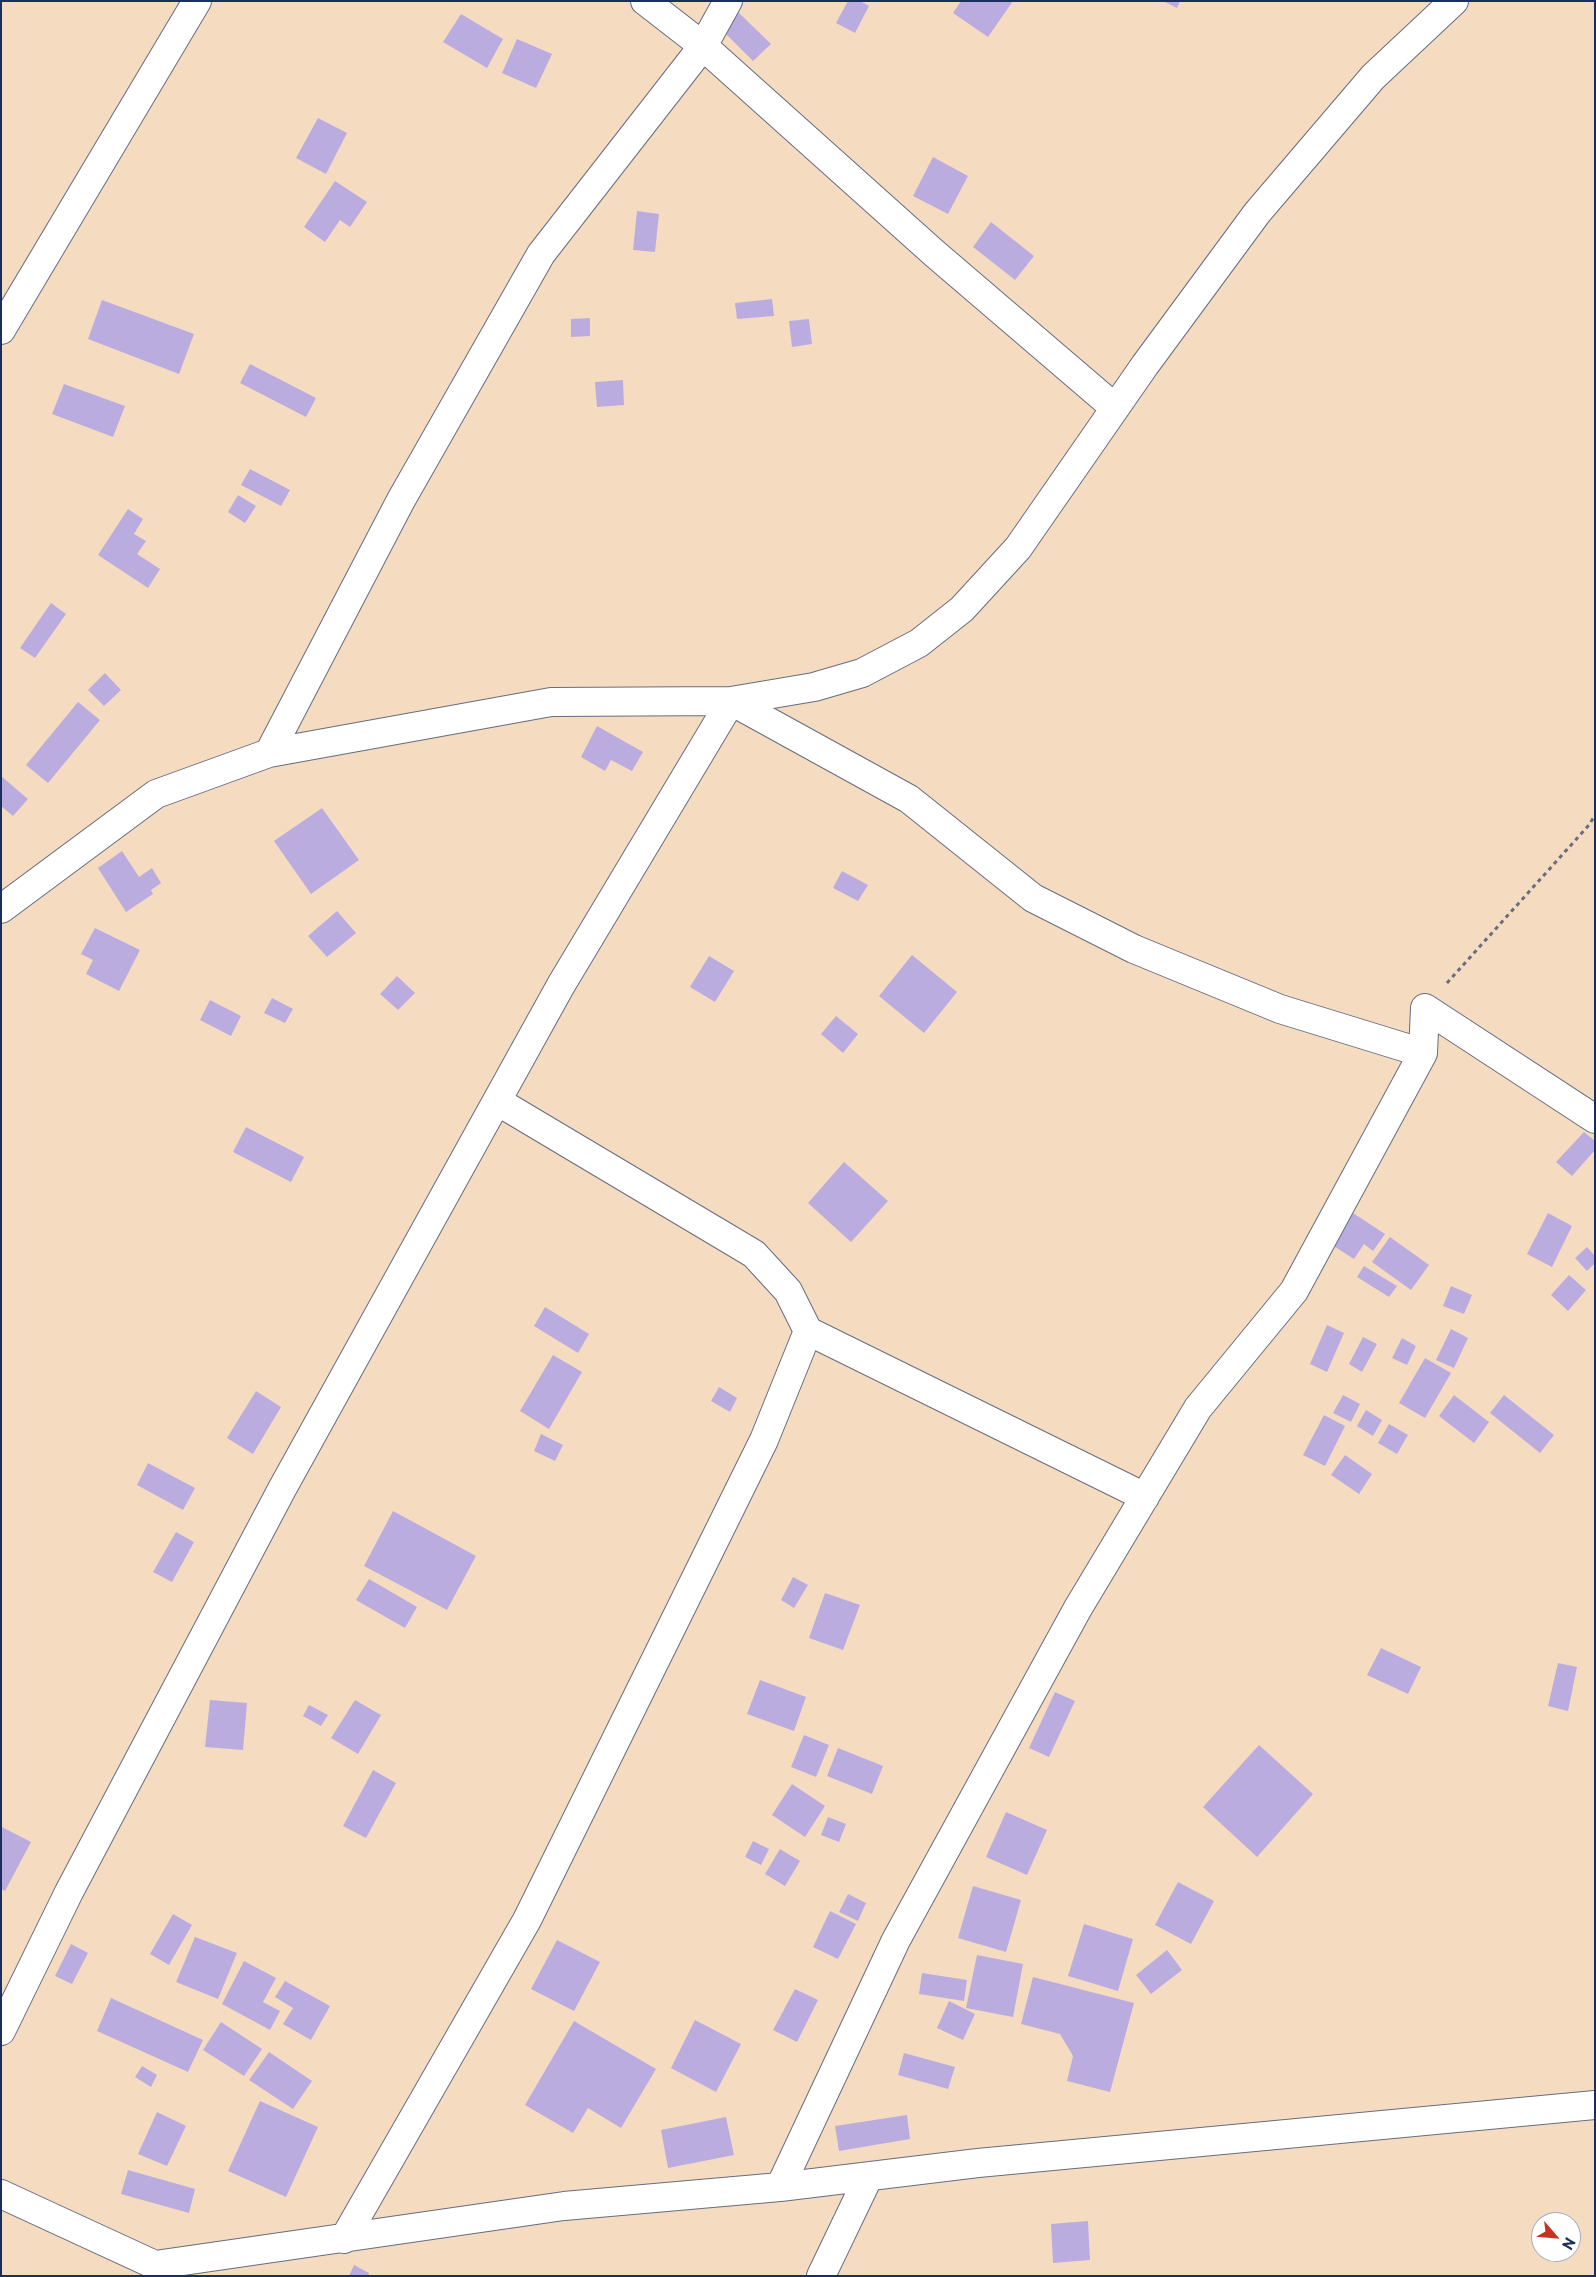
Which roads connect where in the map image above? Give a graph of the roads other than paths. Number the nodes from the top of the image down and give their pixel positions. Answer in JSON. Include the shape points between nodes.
{"nodes":[{"id":1,"x":197,"y":1,"type":"edge"},
{"id":2,"x":645,"y":1,"type":"edge"},
{"id":3,"x":728,"y":1,"type":"edge"},
{"id":4,"x":1454,"y":1,"type":"edge"},
{"id":5,"x":703,"y":46,"type":"junction"},
{"id":6,"x":1,"y":330,"type":"edge"},
{"id":7,"x":1115,"y":408,"type":"junction"},
{"id":8,"x":731,"y":701,"type":"junction"},
{"id":9,"x":269,"y":753,"type":"junction"},
{"id":10,"x":1,"y":909,"type":"edge"},
{"id":11,"x":1423,"y":1054,"type":"junction"},
{"id":12,"x":497,"y":1101,"type":"junction"},
{"id":13,"x":1595,"y":1119,"type":"edge"},
{"id":14,"x":808,"y":1331,"type":"junction"},
{"id":15,"x":1145,"y":1497,"type":"junction"},
{"id":16,"x":1,"y":2031,"type":"edge"},
{"id":17,"x":1595,"y":2105,"type":"edge"},
{"id":18,"x":870,"y":2176,"type":"junction"},
{"id":19,"x":780,"y":2187,"type":"junction"},
{"id":20,"x":1,"y":2194,"type":"edge"},
{"id":21,"x":344,"y":2239,"type":"junction"},
{"id":22,"x":821,"y":2276,"type":"edge"}],
"edges":[{"from":1,"to":6,"type":"street"},
{"from":2,"to":5,"type":"street"},
{"from":3,"to":5,"type":"street"},
{"from":4,"to":7,"type":"street","via":[[1374,77],[1257,212]]},
{"from":5,"to":7,"type":"street","via":[[934,253]]},
{"from":5,"to":9,"type":"street","via":[[542,254],[401,500]]},
{"from":7,"to":8,"type":"street","via":[[1018,548],[962,608],[919,643],[862,673],[814,687]]},
{"from":8,"to":9,"type":"street","via":[[551,702]]},
{"from":8,"to":11,"type":"street","via":[[909,799],[1033,898],[1125,945],[1280,1009]]},
{"from":8,"to":12,"type":"street","via":[[566,977]]},
{"from":9,"to":10,"type":"street","via":[[156,794]]},
{"from":11,"to":13,"type":"street","via":[[1425,1008]]},
{"from":11,"to":15,"type":"street","via":[[1294,1291],[1198,1408]]},
{"from":12,"to":14,"type":"street","via":[[754,1254],[788,1291]]},
{"from":12,"to":16,"type":"street","via":[[282,1489],[69,1892]]},
{"from":14,"to":15,"type":"street"},
{"from":14,"to":21,"type":"street","via":[[764,1440],[527,1920]]},
{"from":15,"to":19,"type":"street","via":[[1078,1608],[896,1940]]},
{"from":17,"to":18,"type":"street"},
{"from":18,"to":19,"type":"street"},
{"from":18,"to":22,"type":"street"},
{"from":19,"to":21,"type":"street","via":[[564,2206]]},
{"from":20,"to":21,"type":"street","via":[[155,2265]]}]}
